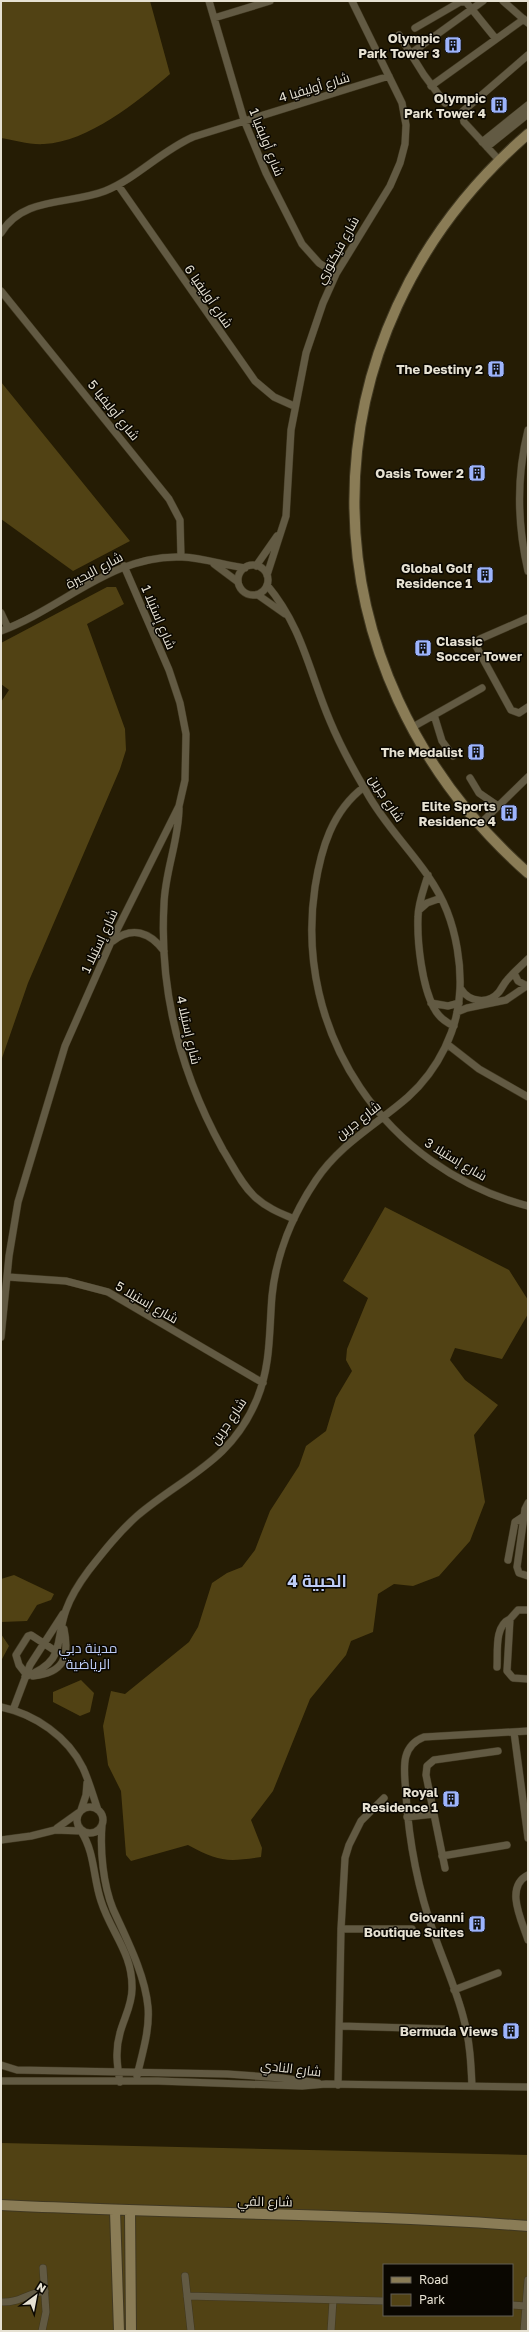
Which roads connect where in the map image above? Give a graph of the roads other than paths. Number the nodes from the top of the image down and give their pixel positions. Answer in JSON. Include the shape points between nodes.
{"nodes":[{"id":1,"x":209,"y":1,"type":"edge"},
{"id":2,"x":270,"y":1,"type":"edge"},
{"id":3,"x":352,"y":1,"type":"edge"},
{"id":4,"x":483,"y":1,"type":"edge"},
{"id":5,"x":503,"y":1,"type":"edge"},
{"id":6,"x":473,"y":8,"type":"junction"},
{"id":7,"x":214,"y":18,"type":"junction"},
{"id":8,"x":526,"y":21,"type":"edge"},
{"id":9,"x":414,"y":28,"type":"dead end"},
{"id":10,"x":399,"y":35,"type":"dead end"},
{"id":11,"x":496,"y":39,"type":"junction"},
{"id":12,"x":410,"y":54,"type":"junction"},
{"id":13,"x":528,"y":55,"type":"edge"},
{"id":14,"x":389,"y":76,"type":"junction"},
{"id":15,"x":432,"y":86,"type":"junction"},
{"id":16,"x":445,"y":103,"type":"dead end"},
{"id":17,"x":528,"y":105,"type":"edge"},
{"id":18,"x":528,"y":114,"type":"edge"},
{"id":19,"x":244,"y":120,"type":"junction"},
{"id":20,"x":528,"y":134,"type":"edge"},
{"id":21,"x":484,"y":144,"type":"junction"},
{"id":22,"x":499,"y":160,"type":"junction"},
{"id":23,"x":118,"y":185,"type":"junction"},
{"id":24,"x":1,"y":232,"type":"edge"},
{"id":25,"x":336,"y":274,"type":"junction"},
{"id":26,"x":1,"y":291,"type":"edge"},
{"id":27,"x":294,"y":406,"type":"junction"},
{"id":28,"x":528,"y":430,"type":"edge"},
{"id":29,"x":527,"y":440,"type":"edge"},
{"id":30,"x":283,"y":527,"type":"junction"},
{"id":31,"x":181,"y":557,"type":"junction"},
{"id":32,"x":205,"y":559,"type":"junction"},
{"id":33,"x":124,"y":566,"type":"junction"},
{"id":34,"x":256,"y":566,"type":"junction"},
{"id":35,"x":245,"y":568,"type":"junction"},
{"id":36,"x":528,"y":571,"type":"edge"},
{"id":37,"x":267,"y":575,"type":"junction"},
{"id":38,"x":238,"y":582,"type":"junction"},
{"id":39,"x":267,"y":585,"type":"junction"},
{"id":40,"x":258,"y":595,"type":"junction"},
{"id":41,"x":1,"y":613,"type":"edge"},
{"id":42,"x":290,"y":618,"type":"junction"},
{"id":43,"x":528,"y":618,"type":"edge"},
{"id":44,"x":4,"y":629,"type":"edge"},
{"id":45,"x":482,"y":688,"type":"dead end"},
{"id":46,"x":528,"y":707,"type":"edge"},
{"id":47,"x":434,"y":715,"type":"junction"},
{"id":48,"x":411,"y":728,"type":"junction"},
{"id":49,"x":453,"y":756,"type":"dead end"},
{"id":50,"x":528,"y":777,"type":"edge"},
{"id":51,"x":470,"y":778,"type":"dead end"},
{"id":52,"x":364,"y":787,"type":"junction"},
{"id":53,"x":179,"y":806,"type":"junction"},
{"id":54,"x":498,"y":806,"type":"junction"},
{"id":55,"x":480,"y":824,"type":"junction"},
{"id":56,"x":526,"y":870,"type":"edge"},
{"id":57,"x":428,"y":875,"type":"junction"},
{"id":58,"x":441,"y":898,"type":"junction"},
{"id":59,"x":419,"y":910,"type":"junction"},
{"id":60,"x":111,"y":942,"type":"junction"},
{"id":61,"x":164,"y":951,"type":"junction"},
{"id":62,"x":528,"y":959,"type":"edge"},
{"id":63,"x":514,"y":973,"type":"junction"},
{"id":64,"x":527,"y":985,"type":"edge"},
{"id":65,"x":460,"y":989,"type":"junction"},
{"id":66,"x":431,"y":1003,"type":"junction"},
{"id":67,"x":459,"y":1003,"type":"junction"},
{"id":68,"x":457,"y":1012,"type":"junction"},
{"id":69,"x":454,"y":1026,"type":"junction"},
{"id":70,"x":447,"y":1044,"type":"junction"},
{"id":71,"x":528,"y":1097,"type":"edge"},
{"id":72,"x":382,"y":1116,"type":"junction"},
{"id":73,"x":528,"y":1206,"type":"edge"},
{"id":74,"x":294,"y":1219,"type":"junction"},
{"id":75,"x":8,"y":1277,"type":"junction"},
{"id":76,"x":1,"y":1337,"type":"edge"},
{"id":77,"x":263,"y":1383,"type":"junction"},
{"id":78,"x":528,"y":1503,"type":"edge"},
{"id":79,"x":524,"y":1516,"type":"junction"},
{"id":80,"x":508,"y":1560,"type":"dead end"},
{"id":81,"x":528,"y":1576,"type":"edge"},
{"id":82,"x":66,"y":1610,"type":"junction"},
{"id":83,"x":528,"y":1610,"type":"edge"},
{"id":84,"x":510,"y":1619,"type":"junction"},
{"id":85,"x":63,"y":1624,"type":"junction"},
{"id":86,"x":43,"y":1643,"type":"junction"},
{"id":87,"x":57,"y":1652,"type":"junction"},
{"id":88,"x":497,"y":1667,"type":"dead end"},
{"id":89,"x":25,"y":1675,"type":"junction"},
{"id":90,"x":528,"y":1680,"type":"edge"},
{"id":91,"x":1,"y":1707,"type":"edge"},
{"id":92,"x":13,"y":1710,"type":"junction"},
{"id":93,"x":514,"y":1732,"type":"junction"},
{"id":94,"x":528,"y":1732,"type":"edge"},
{"id":95,"x":498,"y":1751,"type":"dead end"},
{"id":96,"x":87,"y":1779,"type":"junction"},
{"id":97,"x":384,"y":1798,"type":"dead end"},
{"id":98,"x":98,"y":1810,"type":"junction"},
{"id":99,"x":80,"y":1812,"type":"junction"},
{"id":100,"x":434,"y":1814,"type":"junction"},
{"id":101,"x":407,"y":1817,"type":"junction"},
{"id":102,"x":102,"y":1825,"type":"junction"},
{"id":103,"x":55,"y":1830,"type":"junction"},
{"id":104,"x":81,"y":1831,"type":"junction"},
{"id":105,"x":528,"y":1838,"type":"edge"},
{"id":106,"x":1,"y":1840,"type":"edge"},
{"id":107,"x":507,"y":1845,"type":"dead end"},
{"id":108,"x":442,"y":1856,"type":"junction"},
{"id":109,"x":445,"y":1868,"type":"dead end"},
{"id":110,"x":528,"y":1875,"type":"edge"},
{"id":111,"x":341,"y":1929,"type":"junction"},
{"id":112,"x":412,"y":1930,"type":"dead end"},
{"id":113,"x":528,"y":1940,"type":"edge"},
{"id":114,"x":498,"y":1973,"type":"dead end"},
{"id":115,"x":454,"y":1990,"type":"junction"},
{"id":116,"x":340,"y":2026,"type":"junction"},
{"id":117,"x":444,"y":2028,"type":"dead end"},
{"id":118,"x":1,"y":2065,"type":"edge"},
{"id":119,"x":1,"y":2069,"type":"edge"},
{"id":120,"x":17,"y":2070,"type":"junction"},
{"id":121,"x":118,"y":2071,"type":"junction"},
{"id":122,"x":138,"y":2072,"type":"junction"},
{"id":123,"x":1,"y":2081,"type":"edge"},
{"id":124,"x":120,"y":2082,"type":"junction"},
{"id":125,"x":135,"y":2082,"type":"junction"},
{"id":126,"x":326,"y":2084,"type":"junction"},
{"id":127,"x":338,"y":2085,"type":"junction"},
{"id":128,"x":472,"y":2086,"type":"junction"},
{"id":129,"x":528,"y":2087,"type":"edge"},
{"id":130,"x":1,"y":2205,"type":"edge"},
{"id":131,"x":115,"y":2211,"type":"junction"},
{"id":132,"x":130,"y":2211,"type":"junction"},
{"id":133,"x":528,"y":2226,"type":"edge"},
{"id":134,"x":43,"y":2268,"type":"dead end"},
{"id":135,"x":185,"y":2276,"type":"dead end"},
{"id":136,"x":528,"y":2280,"type":"edge"},
{"id":137,"x":44,"y":2291,"type":"junction"},
{"id":138,"x":187,"y":2296,"type":"junction"},
{"id":139,"x":333,"y":2300,"type":"junction"},
{"id":140,"x":383,"y":2301,"type":"edge"},
{"id":141,"x":1,"y":2302,"type":"edge"},
{"id":142,"x":513,"y":2305,"type":"edge"},
{"id":143,"x":526,"y":2306,"type":"junction"},
{"id":144,"x":42,"y":2331,"type":"edge"},
{"id":145,"x":119,"y":2331,"type":"edge"},
{"id":146,"x":131,"y":2331,"type":"edge"},
{"id":147,"x":191,"y":2331,"type":"edge"},
{"id":148,"x":331,"y":2331,"type":"edge"},
{"id":149,"x":524,"y":2331,"type":"edge"}],
"edges":[{"from":1,"to":7,"type":"street","name":"شارع أوليفيا 1"},
{"from":2,"to":7,"type":"street"},
{"from":3,"to":14,"type":"street","name":"شارع فيكتوري"},
{"from":4,"to":6,"type":"street"},
{"from":5,"to":8,"type":"street"},
{"from":6,"to":9,"type":"street","via":[[463,1]]},
{"from":6,"to":11,"type":"street"},
{"from":6,"to":12,"type":"street"},
{"from":7,"to":19,"type":"street","name":"شارع أوليفيا 1"},
{"from":8,"to":11,"type":"street"},
{"from":10,"to":12,"type":"street"},
{"from":11,"to":15,"type":"street"},
{"from":12,"to":15,"type":"street"},
{"from":13,"to":21,"type":"street","via":[[462,112],[464,122]]},
{"from":14,"to":19,"type":"street","name":"شارع أوليفيا 4"},
{"from":14,"to":25,"type":"street","name":"شارع فيكتوري","via":[[402,103],[405,118],[403,154],[390,186]]},
{"from":15,"to":16,"type":"street"},
{"from":17,"to":21,"type":"street"},
{"from":18,"to":21,"type":"street"},
{"from":19,"to":23,"type":"street","via":[[184,140]]},
{"from":19,"to":25,"type":"street","name":"شارع أوليفيا 1","via":[[266,173],[298,237],[313,257]]},
{"from":20,"to":22,"type":"main road"},
{"from":21,"to":22,"type":"street"},
{"from":22,"to":48,"type":"main road","via":[[448,219],[409,281],[380,348],[361,425],[354,490],[362,591],[387,678]]},
{"from":23,"to":24,"type":"street","via":[[78,199],[34,206],[14,217]]},
{"from":23,"to":27,"type":"street","name":"شارع أوليفيا 6","via":[[255,380],[274,397]]},
{"from":25,"to":27,"type":"street","name":"شارع فيكتوري","via":[[306,353]]},
{"from":26,"to":31,"type":"street","name":"شارع أوليفيا 5","via":[[169,499],[180,520]]},
{"from":27,"to":30,"type":"street","name":"شارع فيكتوري","via":[[287,508]]},
{"from":28,"to":29,"type":"street"},
{"from":29,"to":36,"type":"street","via":[[520,467],[518,494],[521,534]]},
{"from":30,"to":34,"type":"street","name":"شارع فيكتوري"},
{"from":30,"to":37,"type":"street","name":"شارع فيكتوري"},
{"from":31,"to":32,"type":"street","name":"شارع البحيرة"},
{"from":31,"to":33,"type":"street","name":"شارع البحيرة","via":[[142,560]]},
{"from":32,"to":35,"type":"street","name":"شارع البحيرة"},
{"from":32,"to":38,"type":"street"},
{"from":33,"to":44,"type":"street","name":"شارع البحيرة"},
{"from":33,"to":53,"type":"street","name":"شارع إستيلا 1","via":[[169,670],[184,718],[186,766]]},
{"from":34,"to":35,"type":"street"},
{"from":34,"to":37,"type":"street"},
{"from":35,"to":38,"type":"street","via":[[238,576]]},
{"from":37,"to":39,"type":"street"},
{"from":38,"to":40,"type":"street","via":[[243,591]]},
{"from":39,"to":40,"type":"street"},
{"from":39,"to":42,"type":"street","name":"شارع جرين"},
{"from":40,"to":42,"type":"street","name":"شارع جرين"},
{"from":41,"to":44,"type":"street"},
{"from":42,"to":52,"type":"street","name":"شارع جرين","via":[[302,641],[330,722]]},
{"from":43,"to":46,"type":"street","via":[[480,639],[476,646],[511,710],[519,713]]},
{"from":45,"to":47,"type":"street"},
{"from":47,"to":48,"type":"street"},
{"from":47,"to":49,"type":"street","via":[[442,741]]},
{"from":48,"to":55,"type":"main road","via":[[444,780]]},
{"from":50,"to":54,"type":"street"},
{"from":51,"to":54,"type":"street","via":[[479,793]]},
{"from":52,"to":57,"type":"street","name":"شارع جرين","via":[[386,821]]},
{"from":52,"to":72,"type":"street","name":"شارع إستيلا 3","via":[[342,807],[329,832],[313,899],[313,958],[323,1009],[342,1056],[360,1089]]},
{"from":53,"to":60,"type":"street","name":"شارع إستيلا 1"},
{"from":53,"to":61,"type":"street","name":"شارع إستيلا 4","via":[[165,890]]},
{"from":54,"to":55,"type":"street"},
{"from":55,"to":56,"type":"main road"},
{"from":57,"to":58,"type":"street","name":"شارع جرين"},
{"from":57,"to":59,"type":"street"},
{"from":58,"to":59,"type":"street","via":[[427,903]]},
{"from":58,"to":65,"type":"street","name":"شارع جرين","via":[[457,948]]},
{"from":59,"to":66,"type":"street","via":[[419,943]]},
{"from":60,"to":61,"type":"street","via":[[126,933],[141,932],[154,939]]},
{"from":60,"to":75,"type":"street","name":"شارع إستيلا 1","via":[[71,1029],[54,1083],[18,1202]]},
{"from":61,"to":74,"type":"street","name":"شارع إستيلا 4","via":[[168,996],[181,1052],[188,1077],[206,1120],[247,1189],[264,1205]]},
{"from":62,"to":63,"type":"street"},
{"from":63,"to":64,"type":"street","via":[[518,981]]},
{"from":63,"to":65,"type":"street","via":[[499,992],[489,999],[469,998]]},
{"from":64,"to":68,"type":"street","via":[[506,1000]]},
{"from":65,"to":67,"type":"street","name":"شارع جرين"},
{"from":66,"to":67,"type":"street","via":[[448,1006]]},
{"from":66,"to":69,"type":"street","via":[[440,1017]]},
{"from":67,"to":68,"type":"street","name":"شارع جرين"},
{"from":68,"to":69,"type":"street","name":"شارع جرين"},
{"from":69,"to":70,"type":"street","name":"شارع جرين"},
{"from":70,"to":71,"type":"street","via":[[479,1069]]},
{"from":70,"to":72,"type":"street","name":"شارع جرين","via":[[431,1072],[418,1088]]},
{"from":72,"to":73,"type":"street","name":"شارع إستيلا 3","via":[[411,1146],[440,1167],[476,1186]]},
{"from":72,"to":74,"type":"street","name":"شارع جرين","via":[[354,1137],[330,1161],[314,1182]]},
{"from":74,"to":77,"type":"street","name":"شارع جرين","via":[[276,1270],[272,1295],[270,1347]]},
{"from":75,"to":76,"type":"street","name":"شارع إستيلا 1"},
{"from":75,"to":77,"type":"street","name":"شارع إستيلا 5","via":[[66,1281],[108,1292]]},
{"from":77,"to":82,"type":"street","name":"شارع جرين","via":[[251,1413],[222,1454],[137,1516],[114,1538],[82,1580]]},
{"from":78,"to":79,"type":"street"},
{"from":79,"to":80,"type":"street","via":[[515,1522]]},
{"from":79,"to":81,"type":"street","via":[[517,1569],[521,1574]]},
{"from":82,"to":85,"type":"street","name":"شارع جرين"},
{"from":82,"to":86,"type":"street","name":"شارع جرين"},
{"from":83,"to":84,"type":"street","via":[[518,1610]]},
{"from":84,"to":88,"type":"street","via":[[500,1630]]},
{"from":84,"to":90,"type":"street","via":[[508,1674],[513,1678]]},
{"from":85,"to":87,"type":"street","name":"شارع جرين"},
{"from":85,"to":89,"type":"street","via":[[66,1652],[60,1665],[47,1674]]},
{"from":86,"to":87,"type":"street"},
{"from":86,"to":89,"type":"street","name":"شارع جرين"},
{"from":86,"to":89,"type":"street","via":[[31,1636],[25,1638],[16,1655]]},
{"from":87,"to":89,"type":"street","via":[[45,1666]]},
{"from":89,"to":92,"type":"street","name":"شارع جرين"},
{"from":91,"to":92,"type":"street"},
{"from":92,"to":96,"type":"street","via":[[41,1724],[64,1741],[78,1759]]},
{"from":93,"to":94,"type":"street"},
{"from":93,"to":101,"type":"street","via":[[431,1736],[417,1740],[407,1750],[405,1757]]},
{"from":93,"to":105,"type":"street"},
{"from":95,"to":100,"type":"street","via":[[430,1763],[426,1771]]},
{"from":96,"to":98,"type":"street"},
{"from":96,"to":99,"type":"street","via":[[86,1795]]},
{"from":97,"to":111,"type":"street","via":[[361,1821],[348,1845]]},
{"from":98,"to":99,"type":"street","via":[[89,1807]]},
{"from":98,"to":102,"type":"street","via":[[102,1816]]},
{"from":99,"to":103,"type":"street"},
{"from":99,"to":104,"type":"street","via":[[77,1824]]},
{"from":100,"to":101,"type":"street"},
{"from":100,"to":108,"type":"street"},
{"from":101,"to":115,"type":"street","via":[[420,1888]]},
{"from":102,"to":104,"type":"street","via":[[94,1833]]},
{"from":102,"to":122,"type":"street","via":[[101,1843],[107,1888],[134,1956],[148,2006],[146,2033]]},
{"from":103,"to":104,"type":"street"},
{"from":103,"to":106,"type":"street"},
{"from":104,"to":121,"type":"street","via":[[93,1857],[100,1901],[122,1943],[131,1973],[131,1999],[116,2050]]},
{"from":107,"to":108,"type":"street"},
{"from":108,"to":109,"type":"street"},
{"from":110,"to":113,"type":"street","via":[[517,1885],[515,1896]]},
{"from":111,"to":112,"type":"street"},
{"from":111,"to":116,"type":"street"},
{"from":114,"to":115,"type":"street"},
{"from":115,"to":128,"type":"street","via":[[468,2033]]},
{"from":116,"to":117,"type":"street"},
{"from":116,"to":127,"type":"street"},
{"from":118,"to":120,"type":"street","name":"شارع النادي"},
{"from":119,"to":120,"type":"street","via":[[12,2072]]},
{"from":120,"to":121,"type":"street","name":"شارع النادي"},
{"from":121,"to":122,"type":"street","name":"شارع النادي"},
{"from":121,"to":124,"type":"street"},
{"from":122,"to":125,"type":"street"},
{"from":122,"to":126,"type":"street","name":"شارع النادي","via":[[282,2078]]},
{"from":123,"to":124,"type":"street","name":"شارع النادي"},
{"from":124,"to":125,"type":"street","name":"شارع النادي"},
{"from":125,"to":126,"type":"street","name":"شارع النادي","via":[[302,2086]]},
{"from":126,"to":127,"type":"street"},
{"from":127,"to":128,"type":"street"},
{"from":128,"to":129,"type":"street"},
{"from":130,"to":131,"type":"main road","name":"شارع الفي"},
{"from":131,"to":132,"type":"main road","name":"شارع الفي"},
{"from":131,"to":145,"type":"main road"},
{"from":132,"to":133,"type":"main road","name":"شارع الفي","via":[[417,2218]]},
{"from":132,"to":146,"type":"main road"},
{"from":134,"to":137,"type":"street"},
{"from":135,"to":138,"type":"street"},
{"from":136,"to":143,"type":"street"},
{"from":137,"to":141,"type":"street","via":[[13,2303]]},
{"from":137,"to":144,"type":"street","via":[[46,2317]]},
{"from":138,"to":139,"type":"street"},
{"from":138,"to":147,"type":"street"},
{"from":139,"to":140,"type":"street"},
{"from":139,"to":148,"type":"street"},
{"from":142,"to":143,"type":"street"},
{"from":143,"to":149,"type":"street"}]}
